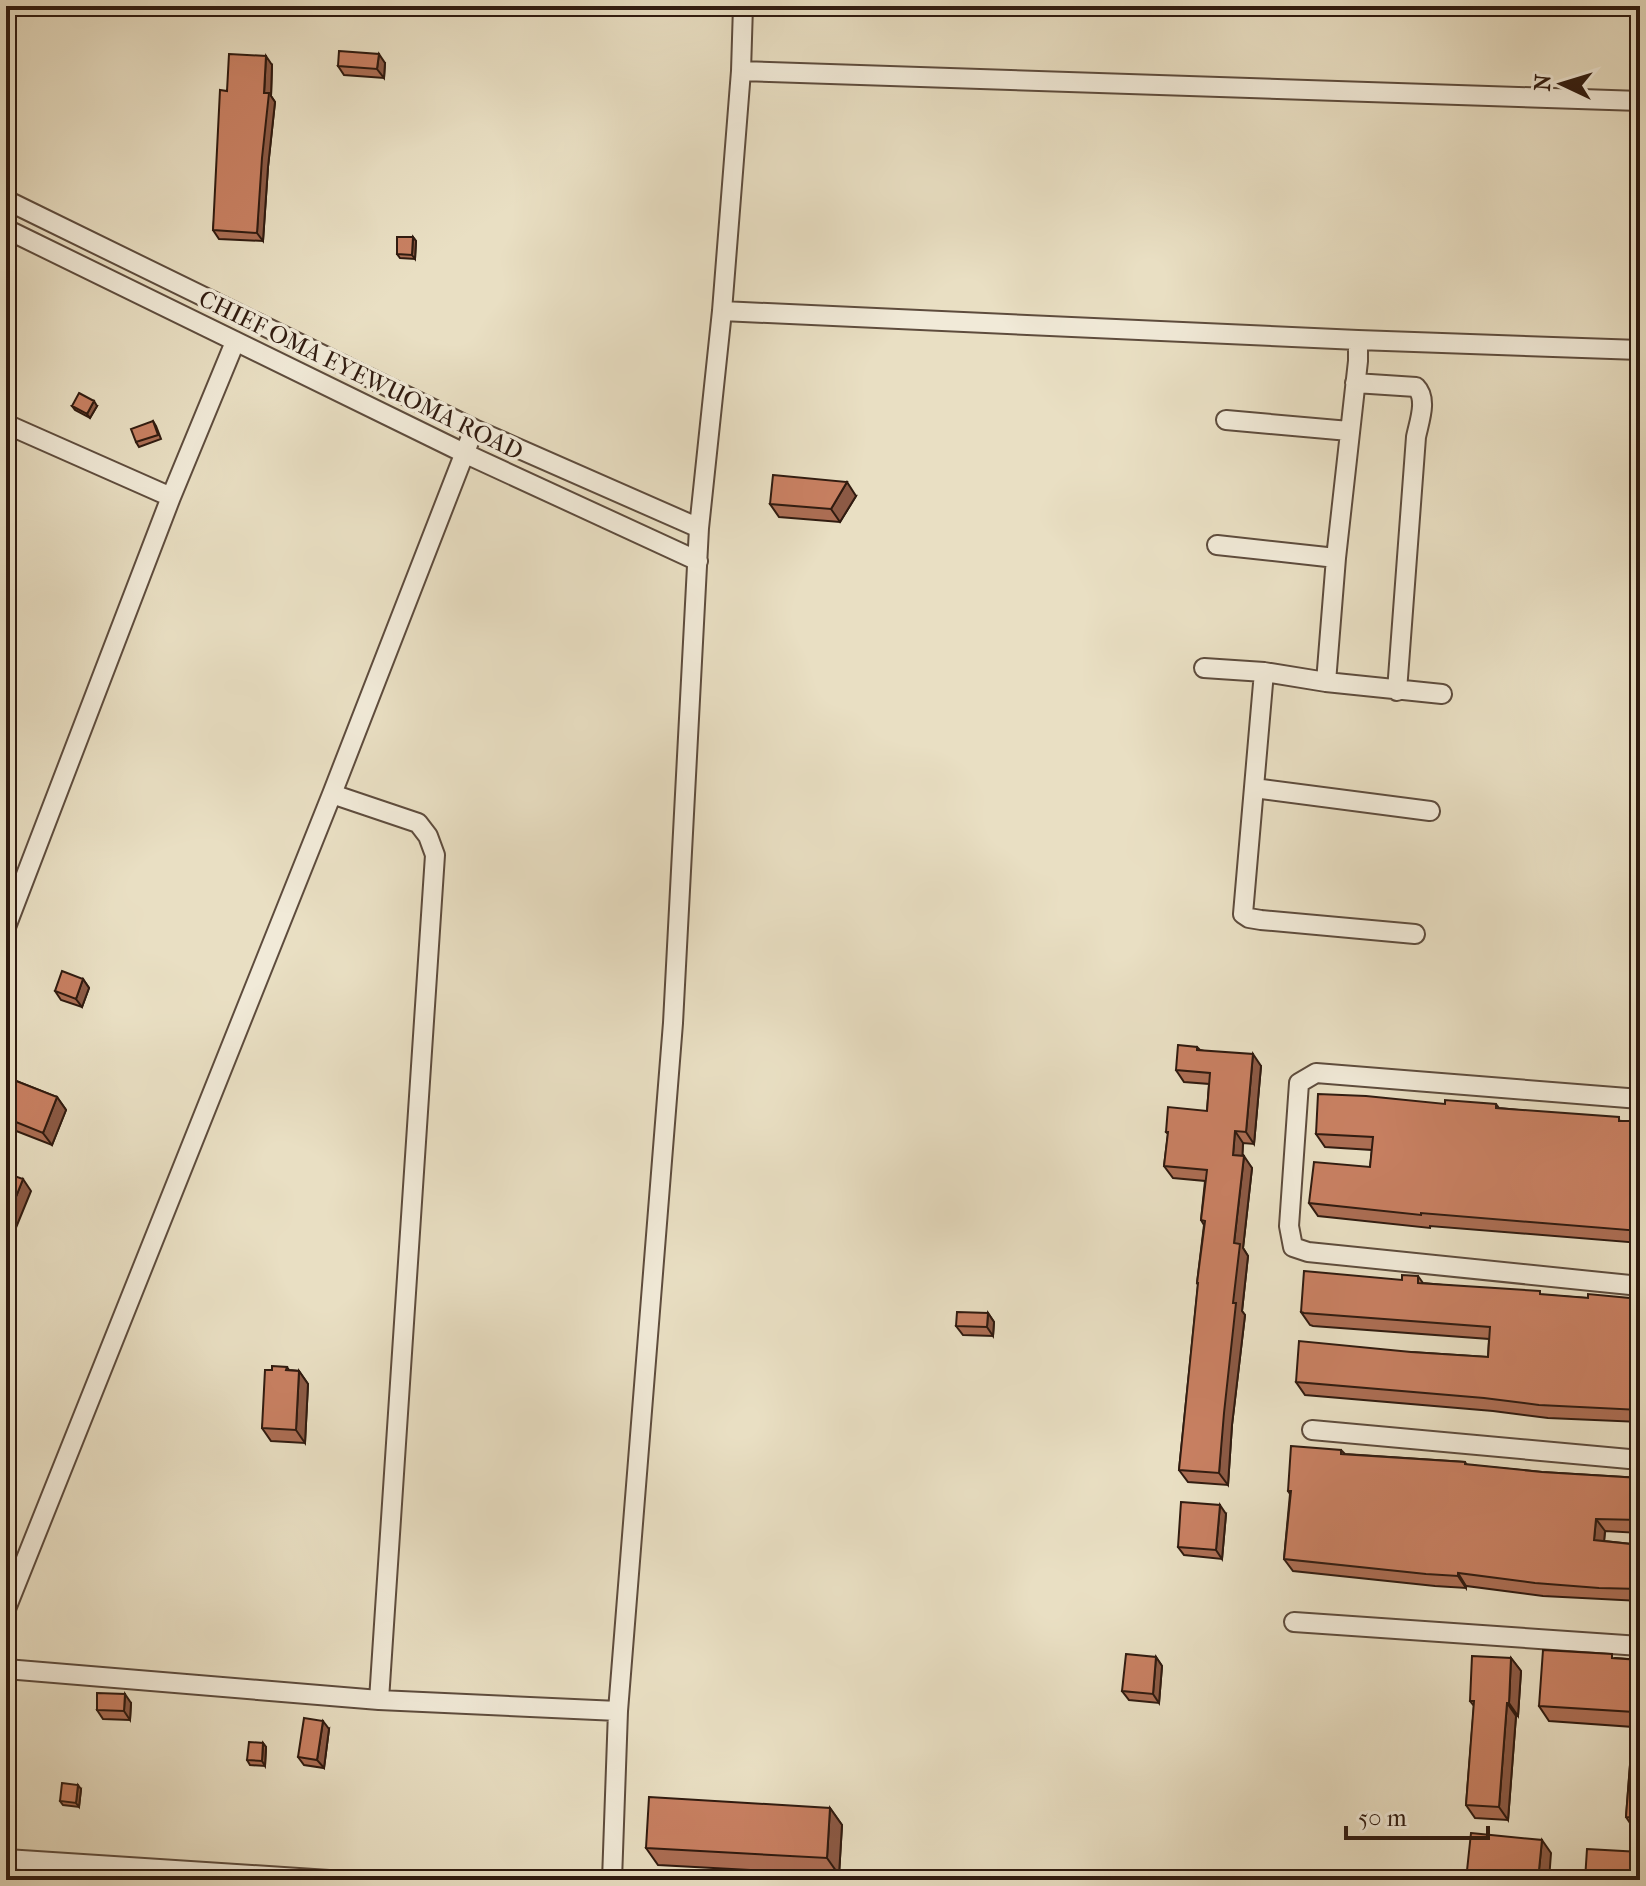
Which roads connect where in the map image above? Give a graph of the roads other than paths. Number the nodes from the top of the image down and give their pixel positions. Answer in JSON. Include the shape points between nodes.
{"nodes":[{"id":1,"x":743,"y":6,"type":"edge"},
{"id":2,"x":741,"y":71,"type":"junction"},
{"id":3,"x":1640,"y":101,"type":"edge"},
{"id":4,"x":6,"y":200,"type":"edge"},
{"id":5,"x":6,"y":229,"type":"edge"},
{"id":6,"x":722,"y":311,"type":"junction"},
{"id":7,"x":1358,"y":340,"type":"junction"},
{"id":8,"x":235,"y":342,"type":"junction"},
{"id":9,"x":1640,"y":350,"type":"edge"},
{"id":10,"x":1355,"y":383,"type":"junction"},
{"id":11,"x":1226,"y":420,"type":"dead end"},
{"id":12,"x":6,"y":424,"type":"edge"},
{"id":13,"x":474,"y":429,"type":"junction"},
{"id":14,"x":1349,"y":431,"type":"junction"},
{"id":15,"x":464,"y":453,"type":"junction"},
{"id":16,"x":171,"y":497,"type":"junction"},
{"id":17,"x":699,"y":528,"type":"junction"},
{"id":18,"x":1217,"y":545,"type":"dead end"},
{"id":19,"x":1336,"y":558,"type":"junction"},
{"id":20,"x":698,"y":561,"type":"junction"},
{"id":21,"x":1204,"y":668,"type":"dead end"},
{"id":22,"x":1264,"y":672,"type":"junction"},
{"id":23,"x":1326,"y":682,"type":"junction"},
{"id":24,"x":1397,"y":691,"type":"junction"},
{"id":25,"x":1442,"y":694,"type":"dead end"},
{"id":26,"x":1254,"y":788,"type":"junction"},
{"id":27,"x":332,"y":794,"type":"junction"},
{"id":28,"x":1430,"y":811,"type":"dead end"},
{"id":29,"x":6,"y":927,"type":"edge"},
{"id":30,"x":1415,"y":934,"type":"dead end"},
{"id":31,"x":1640,"y":1099,"type":"edge"},
{"id":32,"x":1640,"y":1286,"type":"edge"},
{"id":33,"x":1312,"y":1430,"type":"dead end"},
{"id":34,"x":1640,"y":1460,"type":"edge"},
{"id":35,"x":6,"y":1609,"type":"edge"},
{"id":36,"x":1294,"y":1622,"type":"dead end"},
{"id":37,"x":1640,"y":1646,"type":"edge"},
{"id":38,"x":6,"y":1669,"type":"edge"},
{"id":39,"x":379,"y":1700,"type":"junction"},
{"id":40,"x":618,"y":1711,"type":"junction"},
{"id":41,"x":6,"y":1859,"type":"edge"},
{"id":42,"x":329,"y":1880,"type":"edge"},
{"id":43,"x":612,"y":1880,"type":"edge"}],
"edges":[{"from":1,"to":2,"type":"street"},
{"from":2,"to":3,"type":"street"},
{"from":2,"to":6,"type":"street"},
{"from":4,"to":13,"type":"street","name":"CHIEF OMA EYEWUOMA ROAD"},
{"from":5,"to":8,"type":"street","name":"CHIEF OMA EYEWUOMA ROAD"},
{"from":6,"to":7,"type":"street"},
{"from":6,"to":17,"type":"street"},
{"from":7,"to":9,"type":"street"},
{"from":7,"to":10,"type":"street"},
{"from":8,"to":15,"type":"street","name":"CHIEF OMA EYEWUOMA ROAD"},
{"from":8,"to":16,"type":"street"},
{"from":10,"to":14,"type":"street"},
{"from":10,"to":24,"type":"street","via":[[1416,387],[1423,398]]},
{"from":11,"to":14,"type":"street"},
{"from":12,"to":16,"type":"street"},
{"from":13,"to":15,"type":"street"},
{"from":13,"to":17,"type":"street","name":"CHIEF OMA EYEWUOMA ROAD"},
{"from":14,"to":19,"type":"street"},
{"from":15,"to":20,"type":"street","name":"CHIEF OMA EYEWUOMA ROAD"},
{"from":15,"to":27,"type":"street"},
{"from":16,"to":29,"type":"street"},
{"from":17,"to":20,"type":"street"},
{"from":18,"to":19,"type":"street"},
{"from":19,"to":23,"type":"street"},
{"from":20,"to":40,"type":"street","via":[[673,1023]]},
{"from":21,"to":22,"type":"street"},
{"from":22,"to":23,"type":"street"},
{"from":22,"to":26,"type":"street"},
{"from":23,"to":24,"type":"street"},
{"from":24,"to":25,"type":"street"},
{"from":26,"to":28,"type":"street"},
{"from":26,"to":30,"type":"street","via":[[1243,914]]},
{"from":27,"to":35,"type":"street"},
{"from":27,"to":39,"type":"street","via":[[418,823],[435,855]]},
{"from":31,"to":32,"type":"street","via":[[1316,1073],[1299,1083],[1289,1226],[1293,1247],[1308,1252]]},
{"from":33,"to":34,"type":"street"},
{"from":36,"to":37,"type":"street"},
{"from":38,"to":39,"type":"street"},
{"from":39,"to":40,"type":"street"},
{"from":40,"to":43,"type":"street"},
{"from":41,"to":42,"type":"street"}]}
